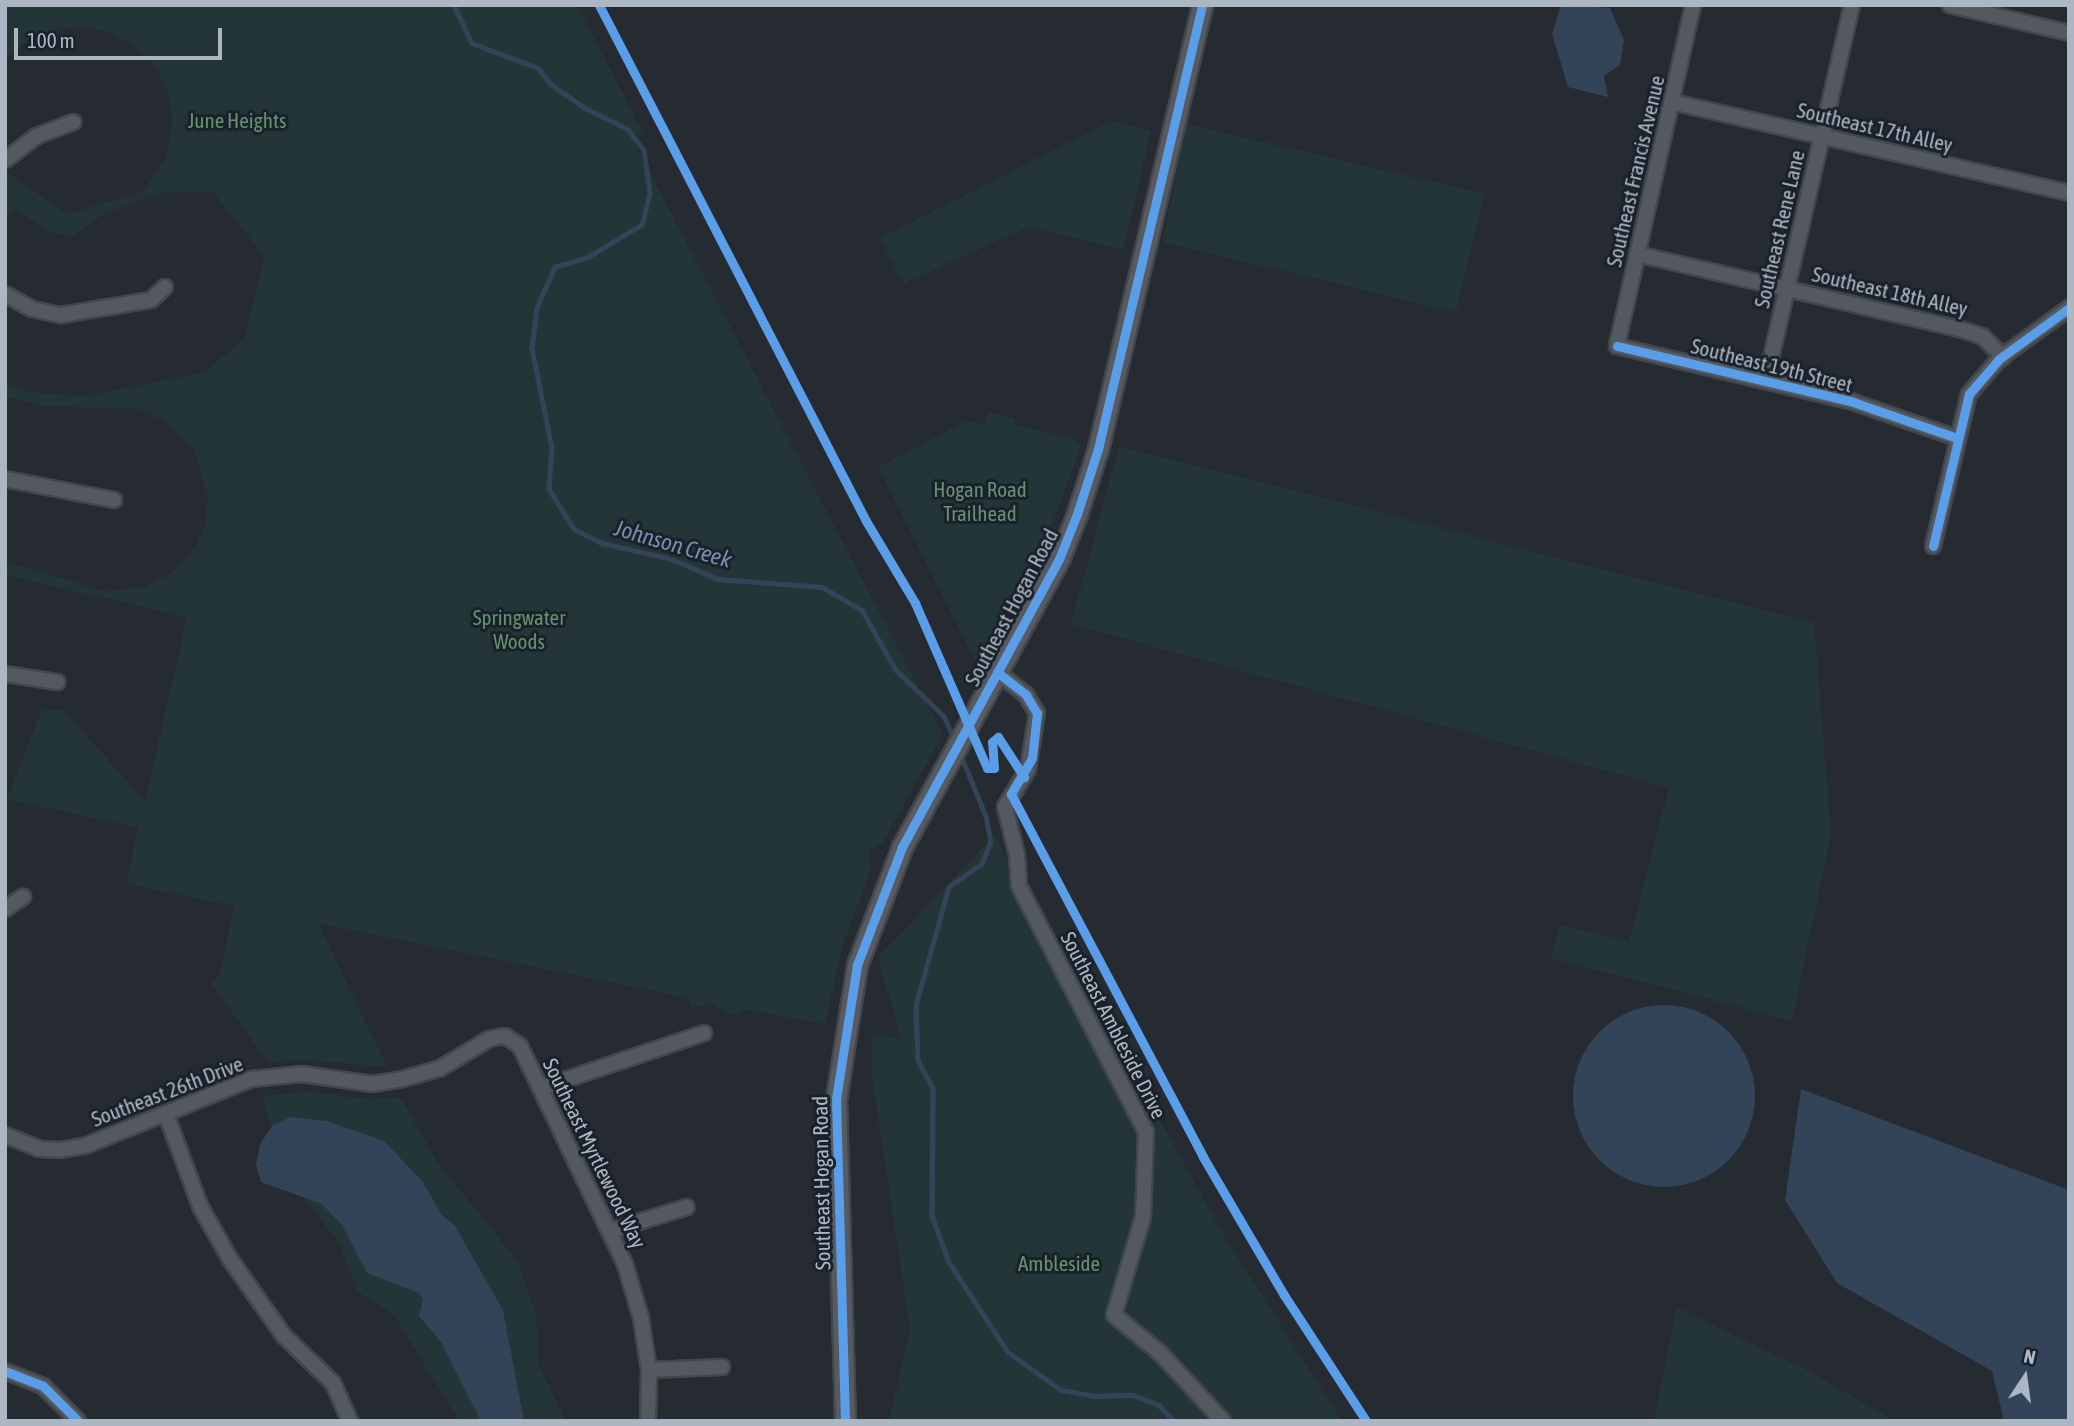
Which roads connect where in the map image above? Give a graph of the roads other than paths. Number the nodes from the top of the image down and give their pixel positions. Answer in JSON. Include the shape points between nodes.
{"nodes":[{"id":1,"x":1202,"y":5,"type":"edge"},
{"id":2,"x":1693,"y":5,"type":"edge"},
{"id":3,"x":1852,"y":5,"type":"edge"},
{"id":4,"x":1950,"y":5,"type":"edge"},
{"id":5,"x":2069,"y":33,"type":"edge"},
{"id":6,"x":1672,"y":102,"type":"junction"},
{"id":7,"x":73,"y":122,"type":"dead end"},
{"id":8,"x":1822,"y":136,"type":"junction"},
{"id":9,"x":5,"y":160,"type":"edge"},
{"id":10,"x":2069,"y":193,"type":"edge"},
{"id":11,"x":1637,"y":254,"type":"junction"},
{"id":12,"x":165,"y":286,"type":"dead end"},
{"id":13,"x":1787,"y":288,"type":"junction"},
{"id":14,"x":5,"y":294,"type":"edge"},
{"id":15,"x":2069,"y":308,"type":"edge"},
{"id":16,"x":1616,"y":346,"type":"joint"},
{"id":17,"x":2003,"y":357,"type":"junction"},
{"id":18,"x":1766,"y":380,"type":"junction"},
{"id":19,"x":1957,"y":438,"type":"junction"},
{"id":20,"x":5,"y":479,"type":"edge"},
{"id":21,"x":114,"y":500,"type":"dead end"},
{"id":22,"x":1933,"y":546,"type":"dead end"},
{"id":23,"x":997,"y":672,"type":"junction"},
{"id":24,"x":5,"y":674,"type":"edge"},
{"id":25,"x":57,"y":682,"type":"dead end"},
{"id":26,"x":23,"y":897,"type":"dead end"},
{"id":27,"x":5,"y":909,"type":"edge"},
{"id":28,"x":705,"y":1033,"type":"dead end"},
{"id":29,"x":505,"y":1036,"type":"joint"},
{"id":30,"x":541,"y":1088,"type":"junction"},
{"id":31,"x":166,"y":1114,"type":"junction"},
{"id":32,"x":5,"y":1135,"type":"edge"},
{"id":33,"x":687,"y":1207,"type":"dead end"},
{"id":34,"x":612,"y":1230,"type":"junction"},
{"id":35,"x":722,"y":1367,"type":"dead end"},
{"id":36,"x":649,"y":1370,"type":"junction"},
{"id":37,"x":5,"y":1371,"type":"edge"},
{"id":38,"x":78,"y":1421,"type":"edge"},
{"id":39,"x":351,"y":1421,"type":"edge"},
{"id":40,"x":648,"y":1421,"type":"edge"},
{"id":41,"x":845,"y":1421,"type":"edge"},
{"id":42,"x":1223,"y":1421,"type":"edge"}],
"edges":[{"from":1,"to":23,"type":"main road","name":"Southeast Hogan Road","via":[[1091,474],[1059,559]]},
{"from":2,"to":6,"type":"street","name":"Southeast Francis Avenue"},
{"from":3,"to":8,"type":"street","name":"Southeast Rene Lane"},
{"from":4,"to":5,"type":"street"},
{"from":6,"to":8,"type":"street","name":"Southeast 17th Alley"},
{"from":6,"to":11,"type":"street","name":"Southeast Francis Avenue"},
{"from":7,"to":9,"type":"street","via":[[37,136]]},
{"from":8,"to":10,"type":"street","name":"Southeast 17th Alley"},
{"from":8,"to":13,"type":"street","name":"Southeast Rene Lane"},
{"from":11,"to":13,"type":"street","name":"Southeast 18th Alley"},
{"from":11,"to":16,"type":"street","name":"Southeast Francis Avenue"},
{"from":12,"to":14,"type":"street","via":[[151,300],[69,315],[32,309]]},
{"from":13,"to":17,"type":"street","name":"Southeast 18th Alley","via":[[1970,332]]},
{"from":13,"to":18,"type":"street","name":"Southeast Rene Lane"},
{"from":15,"to":17,"type":"street"},
{"from":16,"to":18,"type":"street","name":"Southeast 19th Street"},
{"from":17,"to":19,"type":"street","via":[[1969,394]]},
{"from":18,"to":19,"type":"street","name":"Southeast 19th Street","via":[[1853,402]]},
{"from":19,"to":22,"type":"street"},
{"from":20,"to":21,"type":"street"},
{"from":23,"to":41,"type":"main road","name":"Southeast Hogan Road","via":[[882,890],[847,1010],[838,1074],[835,1160]]},
{"from":23,"to":42,"type":"street","name":"Southeast Ambleside Drive","via":[[1026,695],[1037,713],[1028,769],[1005,807],[1019,886],[1146,1132],[1143,1217],[1114,1315],[1159,1352]]},
{"from":24,"to":25,"type":"street"},
{"from":26,"to":27,"type":"street"},
{"from":28,"to":30,"type":"street"},
{"from":29,"to":30,"type":"street","name":"Southeast Myrtlewood Way","via":[[520,1046]]},
{"from":29,"to":31,"type":"street","name":"Southeast 26th Drive","via":[[489,1039],[439,1069],[403,1079],[372,1084],[302,1074],[251,1079]]},
{"from":30,"to":34,"type":"street","name":"Southeast Myrtlewood Way"},
{"from":31,"to":32,"type":"street","name":"Southeast 26th Drive","via":[[87,1145],[60,1150],[39,1149]]},
{"from":31,"to":39,"type":"street","via":[[201,1206],[230,1259],[284,1336],[333,1383]]},
{"from":33,"to":34,"type":"street"},
{"from":34,"to":36,"type":"street","name":"Southeast Myrtlewood Way","via":[[641,1318]]},
{"from":35,"to":36,"type":"street"},
{"from":36,"to":40,"type":"street","name":"Southeast Myrtlewood Way"},
{"from":37,"to":38,"type":"street","via":[[43,1387]]}]}
